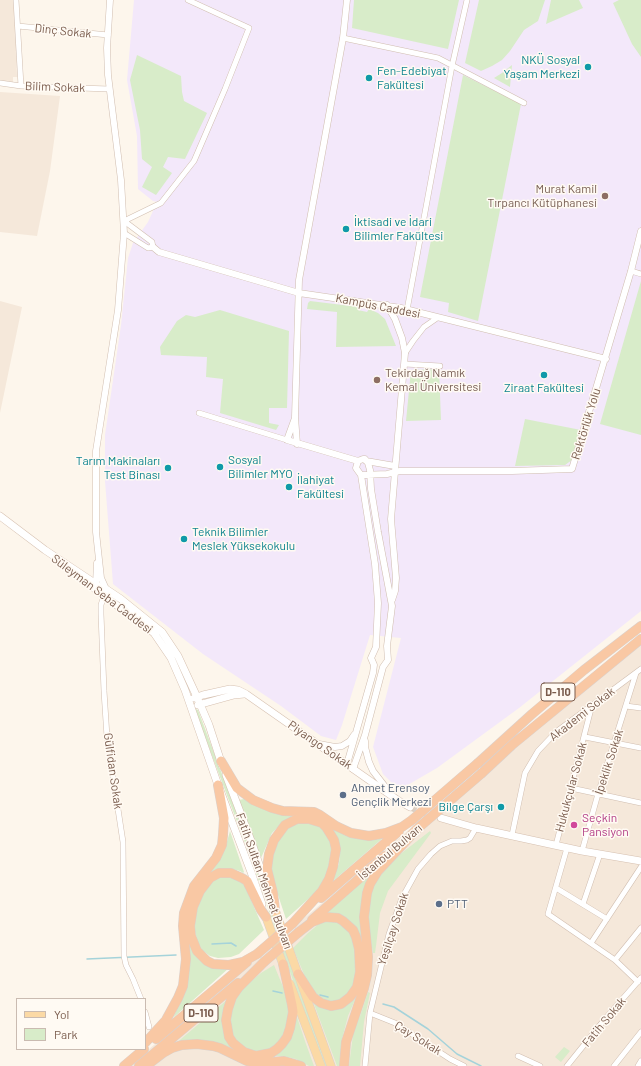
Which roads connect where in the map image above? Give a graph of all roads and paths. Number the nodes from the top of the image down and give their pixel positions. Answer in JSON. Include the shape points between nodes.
{"nodes":[{"id":1,"x":16,"y":0,"type":"edge"},
{"id":2,"x":110,"y":0,"type":"edge"},
{"id":3,"x":188,"y":0,"type":"edge"},
{"id":4,"x":347,"y":0,"type":"edge"},
{"id":5,"x":467,"y":0,"type":"edge"},
{"id":6,"x":18,"y":26,"type":"junction"},
{"id":7,"x":108,"y":35,"type":"junction"},
{"id":8,"x":343,"y":38,"type":"junction"},
{"id":9,"x":452,"y":66,"type":"junction"},
{"id":10,"x":0,"y":83,"type":"edge"},
{"id":11,"x":21,"y":86,"type":"junction"},
{"id":12,"x":109,"y":89,"type":"junction"},
{"id":13,"x":524,"y":103,"type":"dead end"},
{"id":14,"x":124,"y":221,"type":"junction"},
{"id":15,"x":641,"y":230,"type":"edge"},
{"id":16,"x":124,"y":233,"type":"junction"},
{"id":17,"x":153,"y":247,"type":"junction"},
{"id":18,"x":631,"y":271,"type":"junction"},
{"id":19,"x":641,"y":274,"type":"edge"},
{"id":20,"x":299,"y":293,"type":"junction"},
{"id":21,"x":387,"y":305,"type":"junction"},
{"id":22,"x":407,"y":310,"type":"junction"},
{"id":23,"x":437,"y":318,"type":"junction"},
{"id":24,"x":405,"y":353,"type":"junction"},
{"id":25,"x":606,"y":358,"type":"junction"},
{"id":26,"x":405,"y":364,"type":"junction"},
{"id":27,"x":440,"y":366,"type":"dead end"},
{"id":28,"x":199,"y":413,"type":"dead end"},
{"id":29,"x":295,"y":417,"type":"junction"},
{"id":30,"x":287,"y":440,"type":"junction"},
{"id":31,"x":297,"y":444,"type":"junction"},
{"id":32,"x":358,"y":461,"type":"junction"},
{"id":33,"x":366,"y":461,"type":"junction"},
{"id":34,"x":395,"y":469,"type":"junction"},
{"id":35,"x":361,"y":475,"type":"junction"},
{"id":36,"x":370,"y":475,"type":"junction"},
{"id":37,"x":0,"y":516,"type":"edge"},
{"id":38,"x":98,"y":553,"type":"junction"},
{"id":39,"x":96,"y":587,"type":"junction"},
{"id":40,"x":105,"y":592,"type":"junction"},
{"id":41,"x":391,"y":602,"type":"junction"},
{"id":42,"x":378,"y":603,"type":"junction"},
{"id":43,"x":641,"y":626,"type":"edge"},
{"id":44,"x":641,"y":639,"type":"edge"},
{"id":45,"x":375,"y":651,"type":"junction"},
{"id":46,"x":387,"y":654,"type":"junction"},
{"id":47,"x":374,"y":666,"type":"junction"},
{"id":48,"x":383,"y":667,"type":"junction"},
{"id":49,"x":639,"y":671,"type":"edge"},
{"id":50,"x":246,"y":694,"type":"junction"},
{"id":51,"x":197,"y":697,"type":"junction"},
{"id":52,"x":190,"y":703,"type":"junction"},
{"id":53,"x":201,"y":704,"type":"junction"},
{"id":54,"x":592,"y":705,"type":"junction"},
{"id":55,"x":626,"y":706,"type":"junction"},
{"id":56,"x":641,"y":708,"type":"edge"},
{"id":57,"x":357,"y":728,"type":"junction"},
{"id":58,"x":365,"y":735,"type":"junction"},
{"id":59,"x":585,"y":737,"type":"junction"},
{"id":60,"x":615,"y":743,"type":"junction"},
{"id":61,"x":319,"y":744,"type":"junction"},
{"id":62,"x":641,"y":748,"type":"edge"},
{"id":63,"x":221,"y":762,"type":"junction"},
{"id":64,"x":347,"y":764,"type":"junction"},
{"id":65,"x":354,"y":768,"type":"junction"},
{"id":66,"x":218,"y":784,"type":"junction"},
{"id":67,"x":571,"y":788,"type":"junction"},
{"id":68,"x":598,"y":794,"type":"junction"},
{"id":69,"x":394,"y":797,"type":"junction"},
{"id":70,"x":641,"y":803,"type":"edge"},
{"id":71,"x":410,"y":807,"type":"tunnel mouth"},
{"id":72,"x":440,"y":818,"type":"tunnel mouth"},
{"id":73,"x":412,"y":820,"type":"junction"},
{"id":74,"x":476,"y":828,"type":"junction"},
{"id":75,"x":417,"y":829,"type":"junction"},
{"id":76,"x":512,"y":835,"type":"junction"},
{"id":77,"x":556,"y":845,"type":"junction"},
{"id":78,"x":567,"y":848,"type":"junction"},
{"id":79,"x":582,"y":851,"type":"junction"},
{"id":80,"x":600,"y":854,"type":"junction"},
{"id":81,"x":641,"y":861,"type":"edge"},
{"id":82,"x":641,"y":867,"type":"edge"},
{"id":83,"x":556,"y":888,"type":"junction"},
{"id":84,"x":583,"y":904,"type":"junction"},
{"id":85,"x":275,"y":910,"type":"junction"},
{"id":86,"x":266,"y":917,"type":"junction"},
{"id":87,"x":607,"y":919,"type":"junction"},
{"id":88,"x":293,"y":923,"type":"junction"},
{"id":89,"x":641,"y":928,"type":"edge"},
{"id":90,"x":299,"y":932,"type":"junction"},
{"id":91,"x":591,"y":943,"type":"junction"},
{"id":92,"x":257,"y":954,"type":"junction"},
{"id":93,"x":615,"y":960,"type":"junction"},
{"id":94,"x":264,"y":962,"type":"junction"},
{"id":95,"x":283,"y":964,"type":"junction"},
{"id":96,"x":298,"y":974,"type":"junction"},
{"id":97,"x":639,"y":980,"type":"edge"},
{"id":98,"x":141,"y":998,"type":"edge"},
{"id":99,"x":370,"y":1013,"type":"junction"},
{"id":100,"x":146,"y":1015,"type":"edge"},
{"id":101,"x":150,"y":1027,"type":"dead end"},
{"id":102,"x":641,"y":1032,"type":"edge"},
{"id":103,"x":146,"y":1042,"type":"edge"},
{"id":104,"x":146,"y":1048,"type":"edge"},
{"id":105,"x":138,"y":1050,"type":"edge"},
{"id":106,"x":144,"y":1050,"type":"edge"},
{"id":107,"x":518,"y":1056,"type":"dead end"},
{"id":108,"x":450,"y":1059,"type":"junction"},
{"id":109,"x":641,"y":1061,"type":"edge"},
{"id":110,"x":124,"y":1066,"type":"edge"},
{"id":111,"x":139,"y":1066,"type":"edge"},
{"id":112,"x":146,"y":1066,"type":"edge"},
{"id":113,"x":301,"y":1066,"type":"edge"},
{"id":114,"x":321,"y":1066,"type":"edge"},
{"id":115,"x":331,"y":1066,"type":"edge"},
{"id":116,"x":344,"y":1066,"type":"edge"},
{"id":117,"x":365,"y":1066,"type":"edge"},
{"id":118,"x":447,"y":1066,"type":"edge"},
{"id":119,"x":464,"y":1066,"type":"edge"},
{"id":120,"x":540,"y":1066,"type":"edge"},
{"id":121,"x":567,"y":1066,"type":"edge"},
{"id":122,"x":614,"y":1066,"type":"edge"},
{"id":123,"x":638,"y":1066,"type":"edge"}],
"edges":[{"from":1,"to":6,"type":"street"},
{"from":2,"to":7,"type":"street"},
{"from":3,"to":14,"type":"street","via":[[249,28],[194,161],[160,203]]},
{"from":4,"to":8,"type":"street"},
{"from":5,"to":9,"type":"street"},
{"from":6,"to":7,"type":"street","name":"Dinç Sokak"},
{"from":6,"to":11,"type":"street"},
{"from":7,"to":12,"type":"street"},
{"from":8,"to":9,"type":"street","via":[[438,58]]},
{"from":8,"to":20,"type":"street","via":[[301,265]]},
{"from":9,"to":13,"type":"street"},
{"from":9,"to":22,"type":"street"},
{"from":10,"to":11,"type":"street","name":"Bilim Sokak"},
{"from":11,"to":12,"type":"street","name":"Bilim Sokak"},
{"from":12,"to":14,"type":"street"},
{"from":14,"to":16,"type":"street"},
{"from":14,"to":17,"type":"street","via":[[152,242]]},
{"from":15,"to":18,"type":"street","name":"Rektörlük Yolu"},
{"from":16,"to":17,"type":"street","via":[[148,248]]},
{"from":16,"to":38,"type":"street","via":[[118,310],[96,451]]},
{"from":17,"to":20,"type":"street","name":"Kampüs Caddesi","via":[[159,252]]},
{"from":18,"to":19,"type":"street"},
{"from":18,"to":25,"type":"street","name":"Rektörlük Yolu"},
{"from":20,"to":21,"type":"street","name":"Kampüs Caddesi"},
{"from":20,"to":29,"type":"street"},
{"from":21,"to":22,"type":"street","name":"Kampüs Caddesi"},
{"from":21,"to":24,"type":"street","via":[[395,319]]},
{"from":22,"to":23,"type":"street","name":"Kampüs Caddesi"},
{"from":23,"to":24,"type":"street","via":[[424,327]]},
{"from":23,"to":25,"type":"street","name":"Kampüs Caddesi"},
{"from":24,"to":26,"type":"street"},
{"from":25,"to":34,"type":"street","name":"Rektörlük Yolu","via":[[572,469]]},
{"from":26,"to":27,"type":"street"},
{"from":26,"to":34,"type":"street"},
{"from":28,"to":30,"type":"street"},
{"from":29,"to":30,"type":"street"},
{"from":29,"to":31,"type":"street"},
{"from":30,"to":31,"type":"street"},
{"from":31,"to":32,"type":"street"},
{"from":32,"to":33,"type":"street"},
{"from":32,"to":35,"type":"street","via":[[356,468]]},
{"from":33,"to":34,"type":"street"},
{"from":33,"to":36,"type":"street"},
{"from":34,"to":36,"type":"street","via":[[387,474]]},
{"from":34,"to":41,"type":"street","via":[[391,519],[396,578]]},
{"from":35,"to":36,"type":"street"},
{"from":35,"to":42,"type":"street","via":[[375,564]]},
{"from":36,"to":41,"type":"street"},
{"from":37,"to":39,"type":"main road","name":"Süleyman Seba Caddesi"},
{"from":38,"to":39,"type":"street"},
{"from":38,"to":40,"type":"street"},
{"from":39,"to":40,"type":"main road","name":"Süleyman Seba Caddesi"},
{"from":40,"to":51,"type":"main road","name":"Süleyman Seba Caddesi","via":[[136,611],[162,632],[178,656]]},
{"from":40,"to":52,"type":"main road","name":"Süleyman Seba Caddesi","via":[[159,639],[171,658]]},
{"from":40,"to":98,"type":"street","name":"Gülfidan Sokak","via":[[101,604],[104,691],[107,737],[123,842],[124,947],[126,965]]},
{"from":41,"to":42,"type":"street"},
{"from":41,"to":46,"type":"street"},
{"from":42,"to":45,"type":"street"},
{"from":43,"to":73,"type":"highway","name":"İstanbul Bulvarı","number":"D-110","bridge":true,"via":[[578,675]]},
{"from":44,"to":75,"type":"highway","name":"İstanbul Bulvarı","number":"D-110","bridge":true,"via":[[512,745]]},
{"from":45,"to":46,"type":"street","via":[[381,650]]},
{"from":45,"to":47,"type":"street","via":[[372,658]]},
{"from":46,"to":48,"type":"street","via":[[388,660]]},
{"from":47,"to":48,"type":"street"},
{"from":47,"to":57,"type":"street"},
{"from":48,"to":58,"type":"street"},
{"from":49,"to":54,"type":"street","name":"Akademi Sokak"},
{"from":49,"to":55,"type":"street","name":"İpeklik Sokak"},
{"from":50,"to":51,"type":"main road","name":"Piyango Sokak","via":[[230,689]]},
{"from":50,"to":53,"type":"main road"},
{"from":50,"to":61,"type":"main road","name":"Piyango Sokak"},
{"from":51,"to":52,"type":"main road"},
{"from":51,"to":53,"type":"main road","name":"Fatih Sultan Mehmet Bulvarı"},
{"from":52,"to":53,"type":"main road","via":[[197,706]]},
{"from":52,"to":66,"type":"main road","name":"Fatih Sultan Mehmet Bulvarı"},
{"from":53,"to":63,"type":"main road","name":"Fatih Sultan Mehmet Bulvarı"},
{"from":54,"to":59,"type":"street","name":"Hukukçular Sokak"},
{"from":54,"to":76,"type":"street","name":"Akademi Sokak","via":[[556,732],[532,762],[524,776]]},
{"from":55,"to":56,"type":"street"},
{"from":55,"to":60,"type":"street","name":"İpeklik Sokak"},
{"from":57,"to":61,"type":"street","via":[[350,741],[342,746]]},
{"from":57,"to":64,"type":"street"},
{"from":58,"to":65,"type":"street"},
{"from":58,"to":69,"type":"street","via":[[369,762]]},
{"from":59,"to":60,"type":"street"},
{"from":59,"to":67,"type":"street","name":"Hukukçular Sokak"},
{"from":60,"to":62,"type":"street"},
{"from":60,"to":68,"type":"street","name":"İpeklik Sokak"},
{"from":61,"to":64,"type":"main road","name":"Piyango Sokak"},
{"from":63,"to":73,"type":"highway","via":[[237,788],[253,800],[283,811],[314,812],[351,833],[369,836],[386,833]]},
{"from":63,"to":85,"type":"main road","name":"Fatih Sultan Mehmet Bulvarı"},
{"from":64,"to":65,"type":"main road","name":"Piyango Sokak"},
{"from":65,"to":69,"type":"main road","name":"Piyango Sokak"},
{"from":66,"to":86,"type":"main road","name":"Fatih Sultan Mehmet Bulvarı"},
{"from":66,"to":103,"type":"highway","via":[[224,818],[224,836],[216,858],[194,886],[184,913],[186,959],[183,986],[166,1020]]},
{"from":67,"to":68,"type":"street"},
{"from":67,"to":77,"type":"street","name":"Hukukçular Sokak"},
{"from":68,"to":70,"type":"street"},
{"from":68,"to":79,"type":"street","name":"İpeklik Sokak"},
{"from":69,"to":71,"type":"main road","name":"Piyango Sokak"},
{"from":72,"to":74,"type":"main road"},
{"from":73,"to":88,"type":"highway","name":"İstanbul Bulvarı","number":"D-110"},
{"from":74,"to":76,"type":"main road"},
{"from":74,"to":99,"type":"street","name":"Yeşilçay Sokak","via":[[467,840],[452,841],[440,846],[418,870],[407,887],[390,934]]},
{"from":75,"to":90,"type":"highway","name":"İstanbul Bulvarı","number":"D-110"},
{"from":75,"to":116,"type":"highway","via":[[378,872],[367,893],[364,917],[367,975],[346,1042]]},
{"from":76,"to":77,"type":"main road"},
{"from":77,"to":78,"type":"main road"},
{"from":78,"to":79,"type":"main road"},
{"from":78,"to":83,"type":"street"},
{"from":79,"to":80,"type":"main road"},
{"from":80,"to":81,"type":"main road"},
{"from":80,"to":84,"type":"street"},
{"from":82,"to":87,"type":"street"},
{"from":83,"to":84,"type":"street"},
{"from":83,"to":91,"type":"street","via":[[548,914]]},
{"from":84,"to":87,"type":"street"},
{"from":85,"to":88,"type":"highway","via":[[267,869],[274,840],[285,825],[297,819],[322,823],[334,840],[334,867],[322,891]]},
{"from":85,"to":96,"type":"main road","name":"Fatih Sultan Mehmet Bulvarı"},
{"from":86,"to":92,"type":"highway","via":[[246,881],[231,873],[219,873],[204,883],[193,908],[191,936],[197,951],[207,960],[213,964],[229,965],[243,962]]},
{"from":86,"to":95,"type":"main road","name":"Fatih Sultan Mehmet Bulvarı"},
{"from":87,"to":91,"type":"street"},
{"from":88,"to":92,"type":"highway","name":"İstanbul Bulvarı","number":"D-110","bridge":true},
{"from":89,"to":93,"type":"street"},
{"from":90,"to":94,"type":"highway","name":"İstanbul Bulvarı","number":"D-110","bridge":true},
{"from":90,"to":96,"type":"highway","via":[[312,922],[325,917],[343,920],[356,937],[360,972],[354,993],[345,1002],[336,1005],[317,1001]]},
{"from":91,"to":93,"type":"street"},
{"from":92,"to":104,"type":"highway","name":"İstanbul Bulvarı","number":"D-110"},
{"from":93,"to":97,"type":"street"},
{"from":94,"to":95,"type":"highway","via":[[232,997],[226,1020],[229,1037],[233,1043],[244,1052],[256,1056],[277,1049],[285,1041],[290,1028],[293,1012]]},
{"from":94,"to":111,"type":"highway","name":"İstanbul Bulvarı","number":"D-110"},
{"from":95,"to":114,"type":"main road","name":"Fatih Sultan Mehmet Bulvarı"},
{"from":96,"to":115,"type":"main road","name":"Fatih Sultan Mehmet Bulvarı"},
{"from":97,"to":121,"type":"street","name":"Fatih Sokak"},
{"from":99,"to":108,"type":"street","name":"Çay Sokak","via":[[395,1023]]},
{"from":99,"to":117,"type":"street","name":"Yeşilçay Sokak"},
{"from":100,"to":101,"type":"street"},
{"from":102,"to":122,"type":"street"},
{"from":105,"to":110,"type":"highway"},
{"from":106,"to":110,"type":"highway","name":"İstanbul Bulvarı","number":"D-110"},
{"from":107,"to":120,"type":"street"},
{"from":108,"to":118,"type":"street"},
{"from":108,"to":119,"type":"street","name":"Çay Sokak"},
{"from":109,"to":123,"type":"street"},
{"from":112,"to":113,"type":"highway","via":[[172,1048],[197,1044],[220,1048],[247,1061],[284,1061]]}]}
